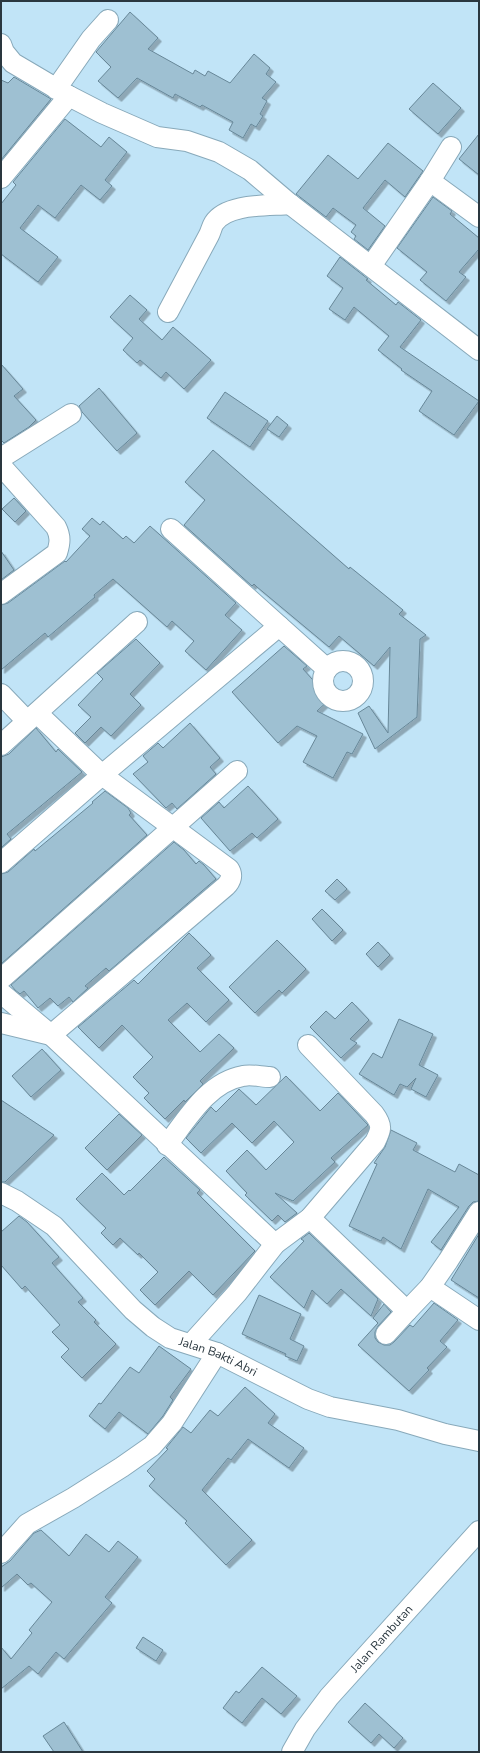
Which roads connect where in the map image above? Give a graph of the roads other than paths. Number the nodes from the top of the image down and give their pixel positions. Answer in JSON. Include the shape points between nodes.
{"nodes":[{"id":1,"x":108,"y":20,"type":"dead end"},
{"id":2,"x":1,"y":44,"type":"edge"},
{"id":3,"x":63,"y":93,"type":"junction"},
{"id":4,"x":451,"y":147,"type":"dead end"},
{"id":5,"x":1,"y":178,"type":"edge"},
{"id":6,"x":430,"y":181,"type":"junction"},
{"id":7,"x":290,"y":204,"type":"junction"},
{"id":8,"x":479,"y":217,"type":"edge"},
{"id":9,"x":371,"y":266,"type":"junction"},
{"id":10,"x":168,"y":312,"type":"dead end"},
{"id":11,"x":479,"y":350,"type":"edge"},
{"id":12,"x":70,"y":414,"type":"dead end"},
{"id":13,"x":1,"y":464,"type":"edge"},
{"id":14,"x":171,"y":529,"type":"dead end"},
{"id":15,"x":1,"y":594,"type":"edge"},
{"id":16,"x":137,"y":622,"type":"dead end"},
{"id":17,"x":280,"y":626,"type":"junction"},
{"id":18,"x":327,"y":668,"type":"dead end"},
{"id":19,"x":1,"y":694,"type":"edge"},
{"id":20,"x":32,"y":717,"type":"junction"},
{"id":21,"x":1,"y":745,"type":"edge"},
{"id":22,"x":237,"y":771,"type":"dead end"},
{"id":23,"x":102,"y":775,"type":"junction"},
{"id":24,"x":173,"y":828,"type":"junction"},
{"id":25,"x":1,"y":863,"type":"edge"},
{"id":26,"x":1,"y":979,"type":"edge"},
{"id":27,"x":1,"y":992,"type":"edge"},
{"id":28,"x":1,"y":1023,"type":"edge"},
{"id":29,"x":51,"y":1035,"type":"junction"},
{"id":30,"x":308,"y":1045,"type":"dead end"},
{"id":31,"x":270,"y":1077,"type":"dead end"},
{"id":32,"x":167,"y":1145,"type":"junction"},
{"id":33,"x":1,"y":1193,"type":"edge"},
{"id":34,"x":479,"y":1212,"type":"edge"},
{"id":35,"x":310,"y":1218,"type":"junction"},
{"id":36,"x":275,"y":1244,"type":"junction"},
{"id":37,"x":430,"y":1287,"type":"junction"},
{"id":38,"x":407,"y":1311,"type":"junction"},
{"id":39,"x":479,"y":1320,"type":"edge"},
{"id":40,"x":386,"y":1334,"type":"dead end"},
{"id":41,"x":191,"y":1344,"type":"junction"},
{"id":42,"x":217,"y":1353,"type":"junction"},
{"id":43,"x":479,"y":1441,"type":"edge"},
{"id":44,"x":479,"y":1531,"type":"edge"},
{"id":45,"x":1,"y":1553,"type":"edge"},
{"id":46,"x":292,"y":1752,"type":"edge"}],
"edges":[{"from":1,"to":3,"type":"street","via":[[91,39]]},
{"from":2,"to":3,"type":"street","via":[[13,63]]},
{"from":3,"to":5,"type":"street"},
{"from":3,"to":7,"type":"street","via":[[157,137],[187,141],[219,152],[250,170]]},
{"from":4,"to":6,"type":"street"},
{"from":6,"to":8,"type":"street"},
{"from":6,"to":9,"type":"street"},
{"from":7,"to":9,"type":"street"},
{"from":7,"to":10,"type":"street","via":[[236,208],[224,214],[214,223]]},
{"from":9,"to":11,"type":"street"},
{"from":12,"to":13,"type":"street"},
{"from":13,"to":15,"type":"street","via":[[56,527],[60,534],[60,542],[57,552]]},
{"from":14,"to":17,"type":"street"},
{"from":16,"to":20,"type":"street"},
{"from":17,"to":18,"type":"street"},
{"from":17,"to":23,"type":"street"},
{"from":19,"to":20,"type":"street"},
{"from":20,"to":21,"type":"street"},
{"from":20,"to":23,"type":"street"},
{"from":22,"to":24,"type":"street"},
{"from":23,"to":24,"type":"street"},
{"from":23,"to":25,"type":"street"},
{"from":24,"to":26,"type":"street"},
{"from":24,"to":29,"type":"street","via":[[229,868],[230,882]]},
{"from":27,"to":29,"type":"street"},
{"from":28,"to":29,"type":"street"},
{"from":29,"to":32,"type":"street"},
{"from":30,"to":35,"type":"street","via":[[380,1122],[380,1132],[375,1142]]},
{"from":31,"to":32,"type":"street","via":[[244,1075],[222,1083],[193,1110]]},
{"from":32,"to":36,"type":"street"},
{"from":33,"to":41,"type":"street","name":"Jalan Bakti Abri","via":[[54,1226],[133,1310],[153,1327],[170,1338]]},
{"from":34,"to":37,"type":"street"},
{"from":35,"to":36,"type":"street"},
{"from":35,"to":38,"type":"street"},
{"from":36,"to":41,"type":"street","via":[[237,1293]]},
{"from":37,"to":38,"type":"street"},
{"from":37,"to":39,"type":"street"},
{"from":38,"to":40,"type":"street"},
{"from":41,"to":42,"type":"street","name":"Jalan Bakti Abri"},
{"from":42,"to":43,"type":"street","name":"Jalan Bakti Abri","via":[[330,1407],[398,1420]]},
{"from":42,"to":45,"type":"street","via":[[172,1423],[152,1446],[73,1498],[26,1524]]},
{"from":44,"to":46,"type":"street","name":"Jalan Rambutan","via":[[329,1697],[305,1728]]}]}
